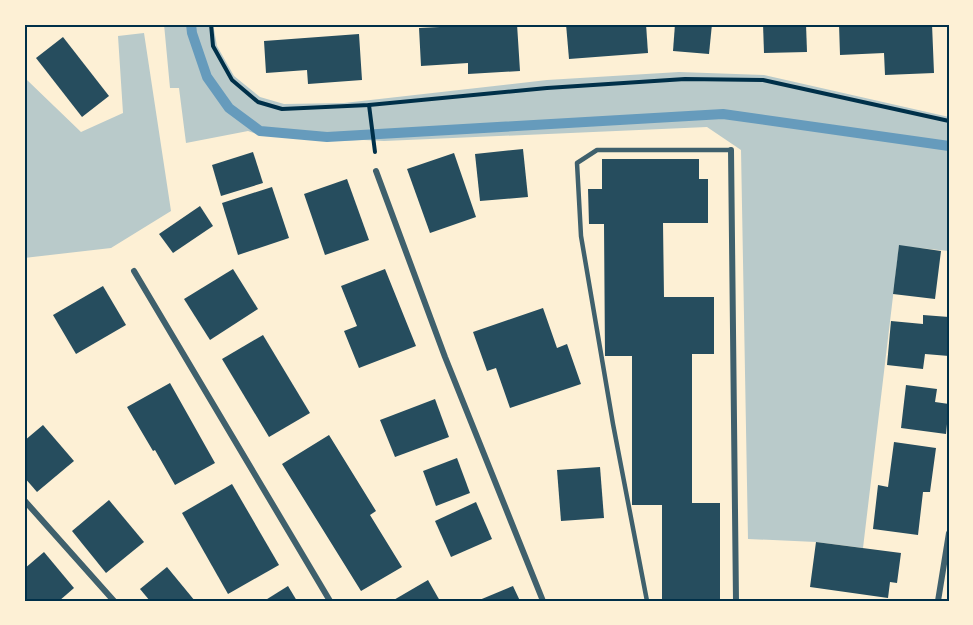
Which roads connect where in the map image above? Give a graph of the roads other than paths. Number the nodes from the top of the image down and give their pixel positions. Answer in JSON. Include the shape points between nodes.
{"nodes":[{"id":1,"x":731,"y":150,"type":"joint"},
{"id":2,"x":376,"y":171,"type":"dead end"},
{"id":3,"x":134,"y":271,"type":"dead end"},
{"id":4,"x":24,"y":500,"type":"edge"},
{"id":5,"x":949,"y":533,"type":"edge"},
{"id":6,"x":114,"y":601,"type":"edge"},
{"id":7,"x":330,"y":601,"type":"edge"},
{"id":8,"x":543,"y":601,"type":"edge"},
{"id":9,"x":647,"y":601,"type":"edge"},
{"id":10,"x":736,"y":601,"type":"edge"},
{"id":11,"x":938,"y":601,"type":"edge"}],
"edges":[{"from":1,"to":9,"type":"lane","via":[[597,150],[577,163],[582,236]]},
{"from":1,"to":10,"type":"street"},
{"from":2,"to":8,"type":"street","via":[[445,357]]},
{"from":3,"to":7,"type":"street"},
{"from":4,"to":6,"type":"street"},
{"from":5,"to":11,"type":"street"}]}
